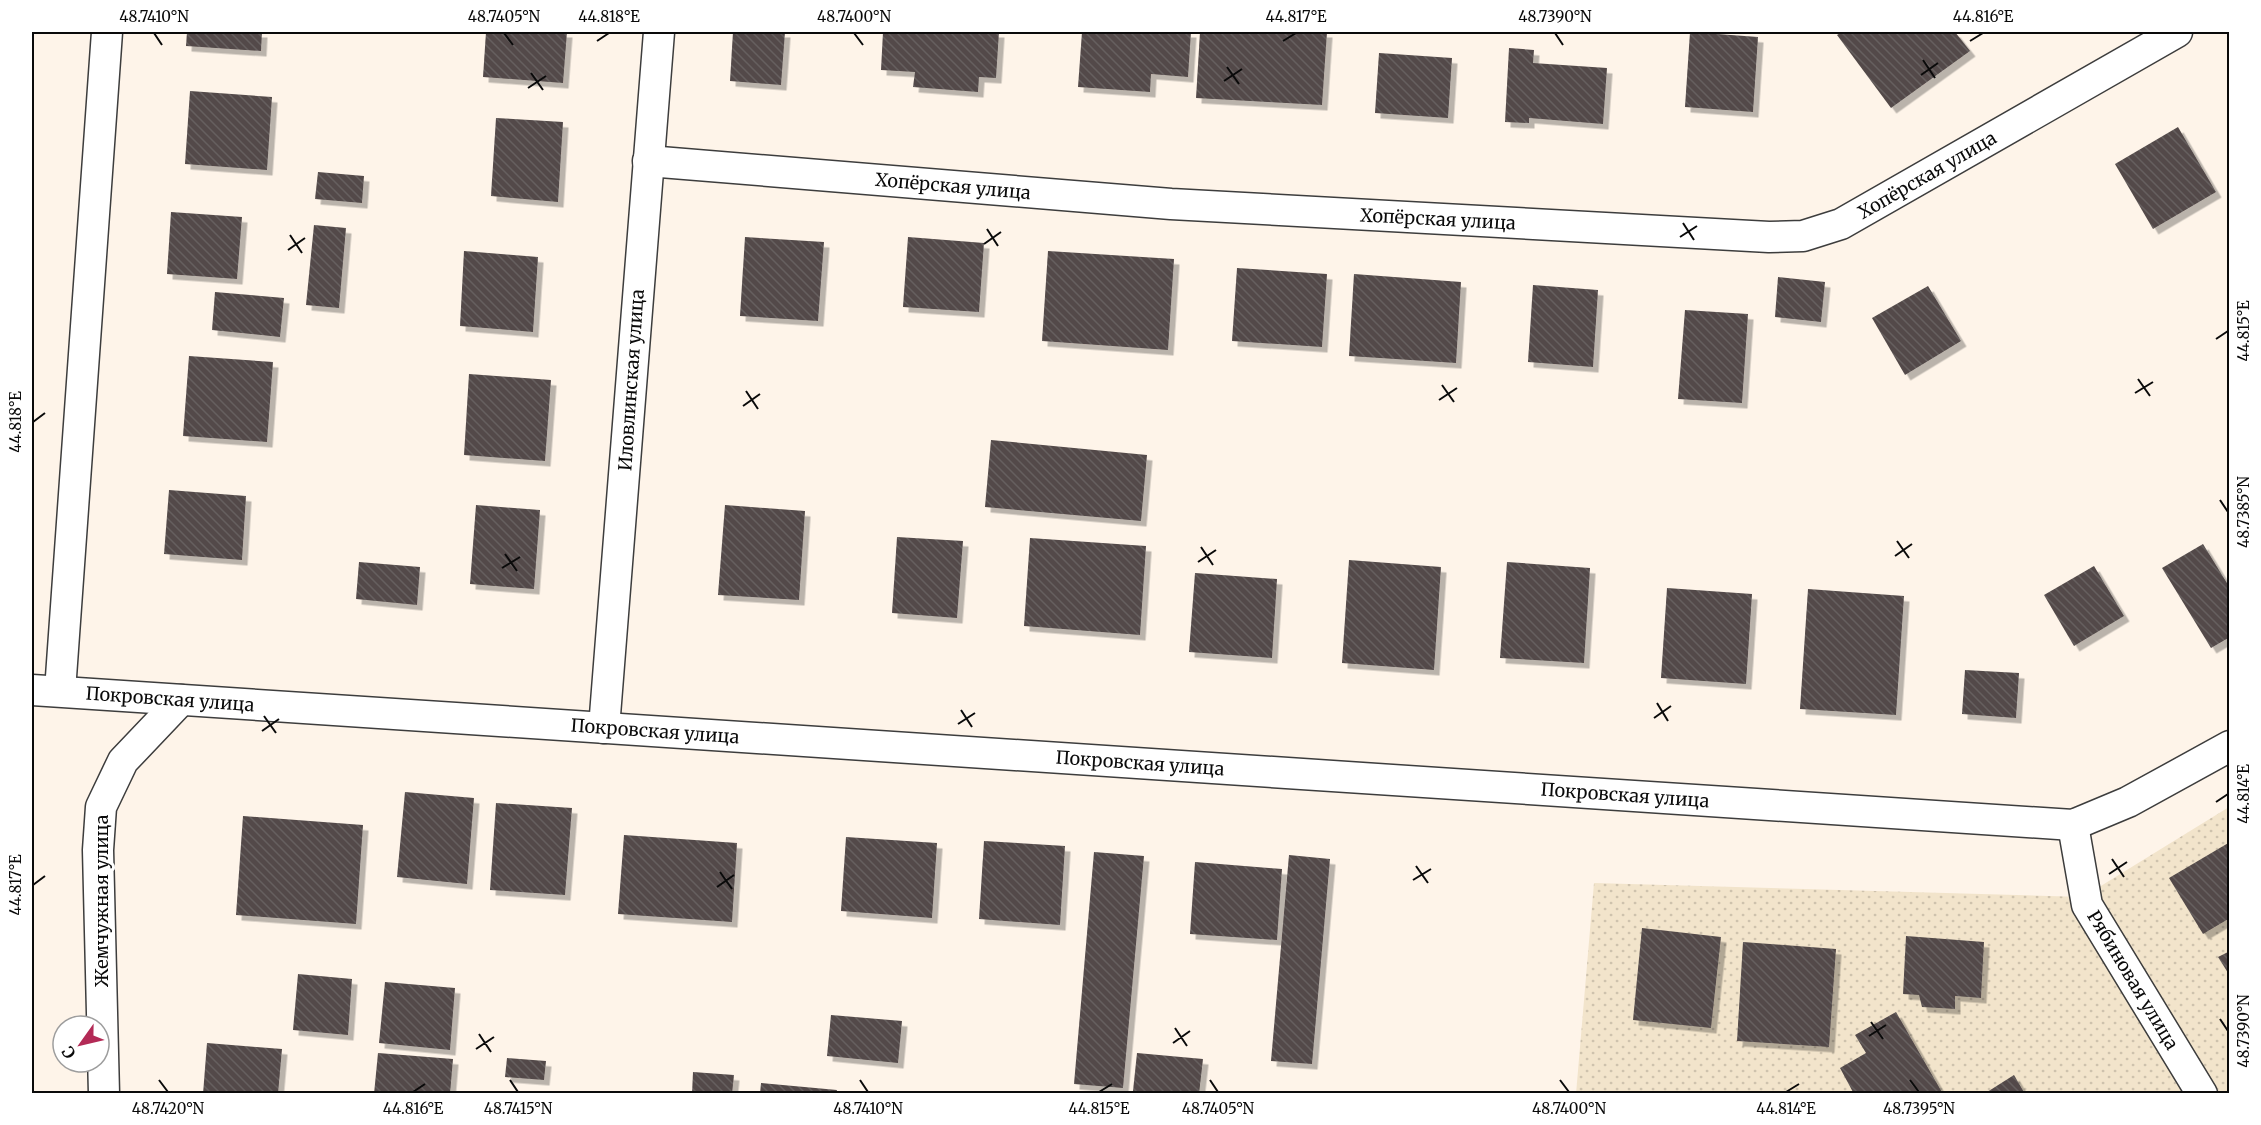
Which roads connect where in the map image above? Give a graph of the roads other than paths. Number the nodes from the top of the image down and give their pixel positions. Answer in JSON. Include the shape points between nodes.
{"nodes":[{"id":1,"x":107,"y":32,"type":"edge"},
{"id":2,"x":659,"y":32,"type":"edge"},
{"id":3,"x":2177,"y":32,"type":"edge"},
{"id":4,"x":648,"y":161,"type":"junction"},
{"id":5,"x":46,"y":691,"type":"edge"},
{"id":6,"x":181,"y":700,"type":"junction"},
{"id":7,"x":604,"y":728,"type":"junction"},
{"id":8,"x":2229,"y":746,"type":"edge"},
{"id":9,"x":2073,"y":825,"type":"junction"},
{"id":10,"x":104,"y":1094,"type":"edge"},
{"id":11,"x":2202,"y":1094,"type":"edge"}],
"edges":[{"from":1,"to":5,"type":"street"},
{"from":2,"to":4,"type":"street","name":"Иловлинская улица"},
{"from":3,"to":4,"type":"street","name":"Хопёрская улица","via":[[1841,224],[1803,236],[1171,204]]},
{"from":4,"to":7,"type":"street","name":"Иловлинская улица"},
{"from":5,"to":6,"type":"street","name":"Покровская улица"},
{"from":6,"to":7,"type":"street","name":"Покровская улица"},
{"from":6,"to":10,"type":"street","name":"Жемчужная улица","via":[[123,761],[100,807]]},
{"from":7,"to":9,"type":"street","name":"Покровская улица"},
{"from":8,"to":9,"type":"street","name":"Покровская улица","via":[[2128,802]]},
{"from":9,"to":11,"type":"street","name":"Рябиновая улица","via":[[2087,905]]}]}
